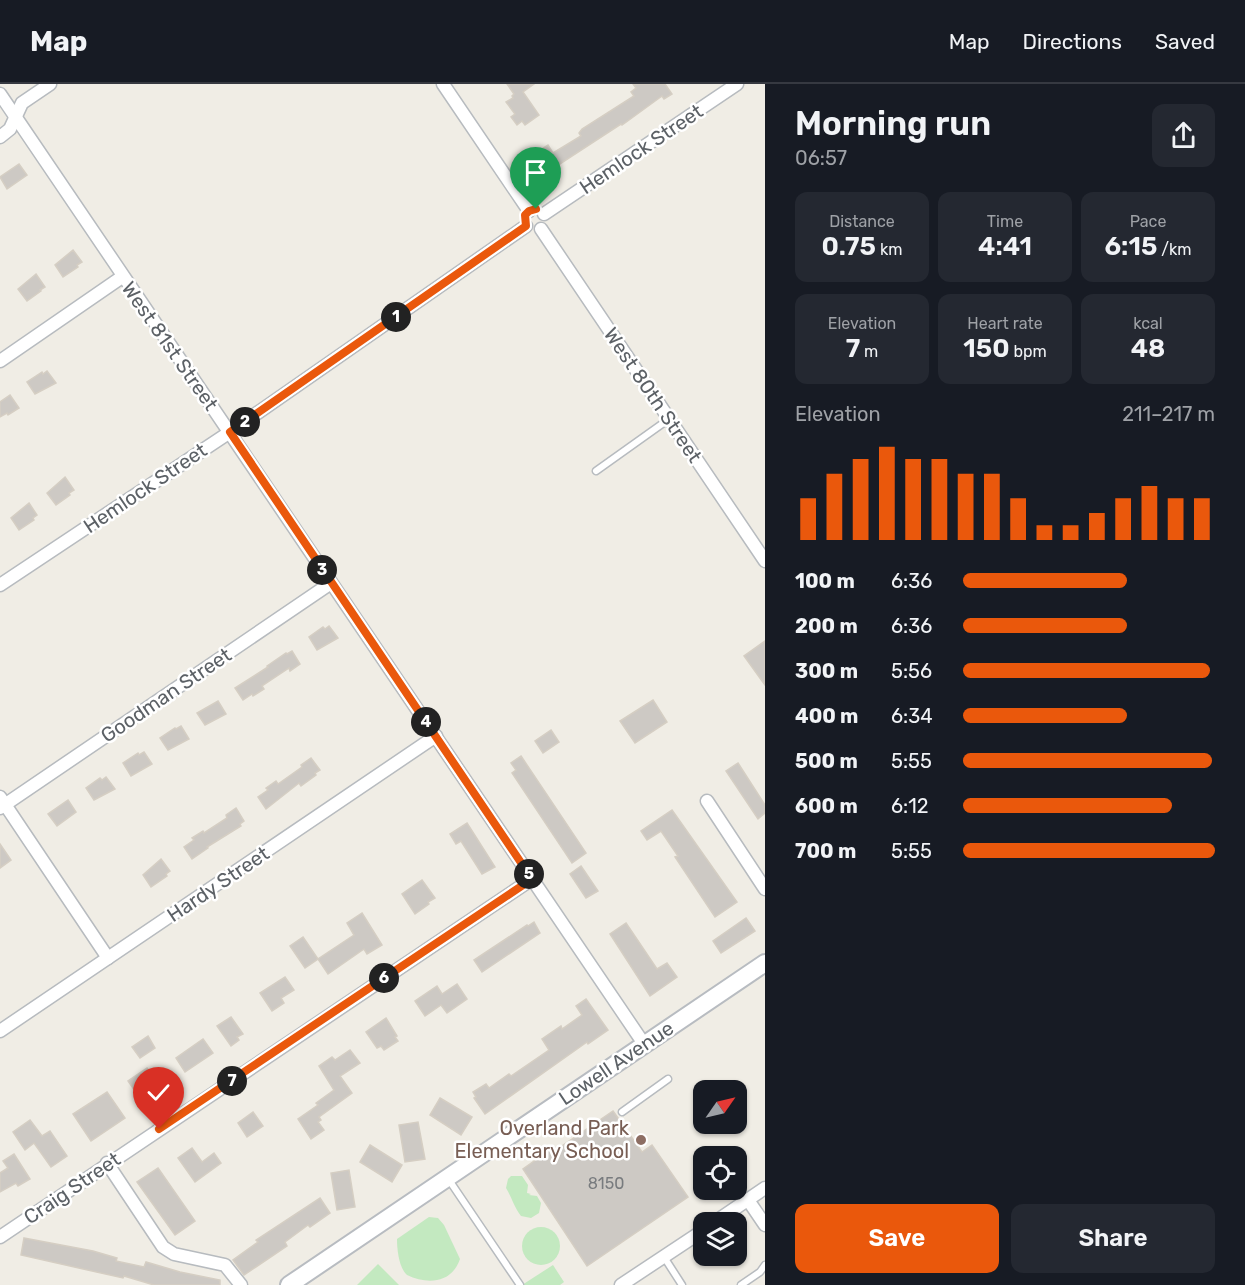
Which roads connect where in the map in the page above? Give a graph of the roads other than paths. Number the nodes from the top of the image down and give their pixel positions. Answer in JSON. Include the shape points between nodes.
{"nodes":[{"id":1,"x":50,"y":84,"type":"edge"},
{"id":2,"x":443,"y":84,"type":"edge"},
{"id":3,"x":737,"y":84,"type":"edge"},
{"id":4,"x":0,"y":94,"type":"edge"},
{"id":5,"x":15,"y":117,"type":"junction"},
{"id":6,"x":0,"y":137,"type":"edge"},
{"id":7,"x":529,"y":211,"type":"junction"},
{"id":8,"x":544,"y":214,"type":"junction"},
{"id":9,"x":526,"y":226,"type":"junction"},
{"id":10,"x":541,"y":229,"type":"junction"},
{"id":11,"x":122,"y":277,"type":"junction"},
{"id":12,"x":0,"y":361,"type":"edge"},
{"id":13,"x":669,"y":419,"type":"junction"},
{"id":14,"x":230,"y":432,"type":"junction"},
{"id":15,"x":596,"y":471,"type":"dead end"},
{"id":16,"x":765,"y":561,"type":"edge"},
{"id":17,"x":331,"y":583,"type":"junction"},
{"id":18,"x":0,"y":585,"type":"edge"},
{"id":19,"x":436,"y":736,"type":"junction"},
{"id":20,"x":707,"y":801,"type":"dead end"},
{"id":21,"x":2,"y":803,"type":"edge"},
{"id":22,"x":532,"y":879,"type":"junction"},
{"id":23,"x":765,"y":889,"type":"edge"},
{"id":24,"x":108,"y":957,"type":"junction"},
{"id":25,"x":765,"y":963,"type":"edge"},
{"id":26,"x":0,"y":1031,"type":"edge"},
{"id":27,"x":644,"y":1044,"type":"junction"},
{"id":28,"x":668,"y":1079,"type":"dead end"},
{"id":29,"x":622,"y":1112,"type":"dead end"},
{"id":30,"x":107,"y":1163,"type":"junction"},
{"id":31,"x":447,"y":1177,"type":"junction"},
{"id":32,"x":765,"y":1188,"type":"edge"},
{"id":33,"x":748,"y":1200,"type":"junction"},
{"id":34,"x":730,"y":1212,"type":"edge"},
{"id":35,"x":765,"y":1225,"type":"edge"},
{"id":36,"x":0,"y":1237,"type":"edge"},
{"id":37,"x":693,"y":1237,"type":"edge"},
{"id":38,"x":663,"y":1257,"type":"junction"},
{"id":39,"x":765,"y":1265,"type":"edge"},
{"id":40,"x":241,"y":1285,"type":"edge"},
{"id":41,"x":289,"y":1285,"type":"edge"},
{"id":42,"x":520,"y":1285,"type":"edge"},
{"id":43,"x":621,"y":1285,"type":"edge"},
{"id":44,"x":682,"y":1285,"type":"edge"},
{"id":45,"x":741,"y":1285,"type":"edge"}],
"edges":[{"from":1,"to":5,"type":"street","via":[[22,103]]},
{"from":2,"to":7,"type":"street"},
{"from":3,"to":8,"type":"street","name":"Hemlock Street"},
{"from":4,"to":5,"type":"street","name":"West 81st Street"},
{"from":5,"to":6,"type":"street","via":[[10,129]]},
{"from":5,"to":11,"type":"street","name":"West 81st Street"},
{"from":7,"to":8,"type":"street"},
{"from":7,"to":9,"type":"street","via":[[524,218]]},
{"from":8,"to":10,"type":"street","via":[[546,223]]},
{"from":9,"to":10,"type":"street","via":[[534,231]]},
{"from":9,"to":14,"type":"street","name":"Hemlock Street"},
{"from":10,"to":13,"type":"street","name":"West 80th Street"},
{"from":11,"to":12,"type":"street"},
{"from":11,"to":14,"type":"street","name":"West 81st Street"},
{"from":13,"to":15,"type":"lane"},
{"from":13,"to":16,"type":"street","name":"West 80th Street"},
{"from":14,"to":17,"type":"street","name":"West 81st Street"},
{"from":14,"to":18,"type":"street","name":"Hemlock Street"},
{"from":17,"to":19,"type":"street","name":"West 81st Street"},
{"from":17,"to":21,"type":"street","name":"Goodman Street"},
{"from":19,"to":22,"type":"street","name":"West 81st Street"},
{"from":19,"to":24,"type":"street","name":"Hardy Street"},
{"from":20,"to":23,"type":"street"},
{"from":21,"to":24,"type":"street"},
{"from":22,"to":27,"type":"street","name":"West 81st Street"},
{"from":22,"to":30,"type":"street","name":"Craig Street"},
{"from":24,"to":26,"type":"street","name":"Hardy Street"},
{"from":25,"to":27,"type":"street","name":"Lowell Avenue"},
{"from":27,"to":31,"type":"street","name":"Lowell Avenue"},
{"from":28,"to":29,"type":"lane"},
{"from":30,"to":36,"type":"street","name":"Craig Street"},
{"from":30,"to":40,"type":"street","via":[[163,1247],[174,1254],[225,1265]]},
{"from":31,"to":41,"type":"street","name":"Lowell Avenue"},
{"from":31,"to":42,"type":"lane"},
{"from":32,"to":33,"type":"street"},
{"from":33,"to":34,"type":"street"},
{"from":33,"to":35,"type":"street"},
{"from":37,"to":38,"type":"street"},
{"from":38,"to":43,"type":"street"},
{"from":38,"to":44,"type":"lane"},
{"from":39,"to":45,"type":"lane"}]}
